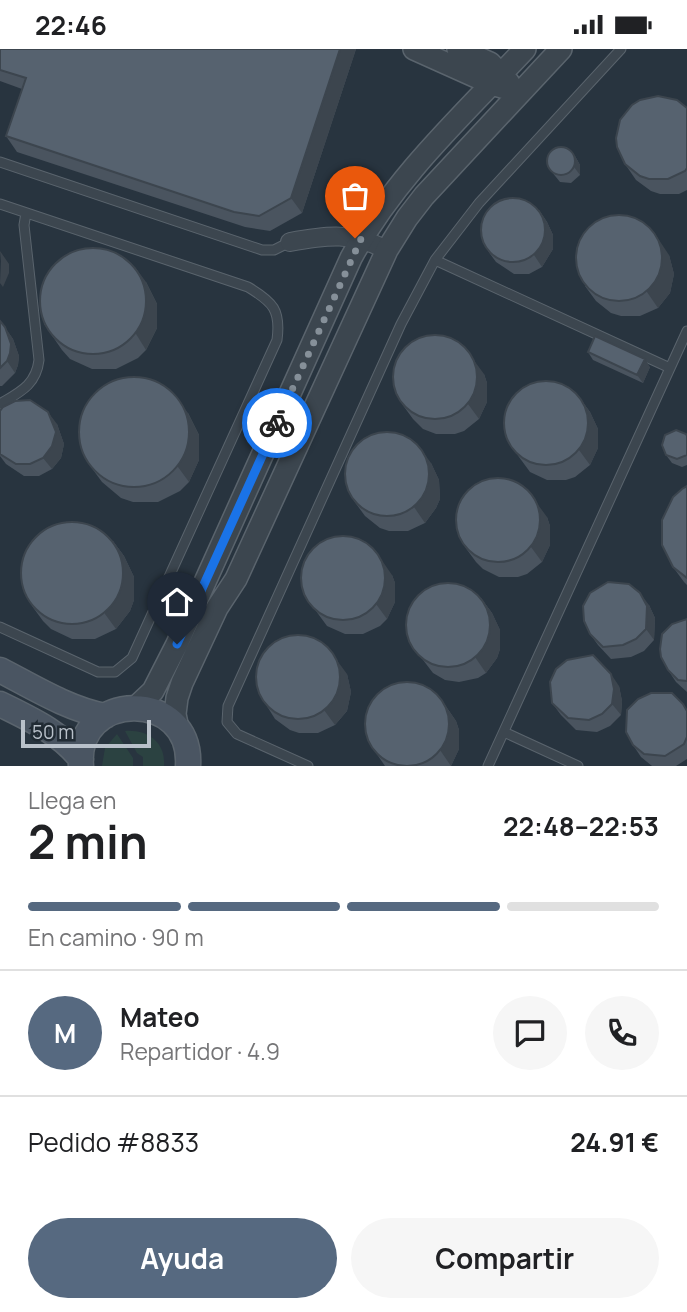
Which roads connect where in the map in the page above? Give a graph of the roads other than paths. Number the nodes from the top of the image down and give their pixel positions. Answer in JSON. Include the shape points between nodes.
{"nodes":[{"id":1,"x":458,"y":49,"type":"edge"},
{"id":2,"x":465,"y":49,"type":"edge"},
{"id":3,"x":516,"y":49,"type":"edge"},
{"id":4,"x":525,"y":49,"type":"edge"},
{"id":5,"x":561,"y":49,"type":"edge"},
{"id":6,"x":621,"y":49,"type":"edge"},
{"id":7,"x":418,"y":51,"type":"edge"},
{"id":8,"x":511,"y":85,"type":"junction"},
{"id":9,"x":474,"y":103,"type":"junction"},
{"id":10,"x":0,"y":162,"type":"edge"},
{"id":11,"x":0,"y":204,"type":"edge"},
{"id":12,"x":26,"y":213,"type":"junction"},
{"id":13,"x":361,"y":239,"type":"junction"},
{"id":14,"x":290,"y":242,"type":"joint"},
{"id":15,"x":387,"y":250,"type":"junction"},
{"id":16,"x":435,"y":260,"type":"junction"},
{"id":17,"x":687,"y":331,"type":"edge"},
{"id":18,"x":670,"y":368,"type":"junction"},
{"id":19,"x":0,"y":404,"type":"edge"},
{"id":20,"x":0,"y":627,"type":"edge"},
{"id":21,"x":0,"y":670,"type":"edge"},
{"id":22,"x":0,"y":704,"type":"edge"},
{"id":23,"x":136,"y":707,"type":"junction"},
{"id":24,"x":105,"y":716,"type":"junction"},
{"id":25,"x":504,"y":732,"type":"junction"},
{"id":26,"x":189,"y":753,"type":"edge"},
{"id":27,"x":81,"y":763,"type":"edge"},
{"id":28,"x":308,"y":766,"type":"edge"},
{"id":29,"x":488,"y":766,"type":"edge"},
{"id":30,"x":578,"y":766,"type":"edge"}],
"edges":[{"from":1,"to":8,"type":"street","via":[[490,63]]},
{"from":2,"to":3,"type":"street","via":[[498,55]]},
{"from":4,"to":8,"type":"street"},
{"from":5,"to":8,"type":"street"},
{"from":6,"to":16,"type":"lane","via":[[479,203]]},
{"from":7,"to":8,"type":"street"},
{"from":7,"to":9,"type":"street","via":[[460,84]]},
{"from":8,"to":9,"type":"street"},
{"from":8,"to":15,"type":"street"},
{"from":9,"to":13,"type":"street","via":[[404,178]]},
{"from":10,"to":14,"type":"lane","via":[[262,250],[275,250]]},
{"from":11,"to":12,"type":"lane"},
{"from":12,"to":19,"type":"lane","via":[[39,360],[29,386]]},
{"from":12,"to":20,"type":"lane","via":[[248,288],[272,304],[279,323],[277,340],[132,658],[115,672],[98,672]]},
{"from":13,"to":14,"type":"street","via":[[338,235]]},
{"from":13,"to":15,"type":"street"},
{"from":13,"to":23,"type":"street","via":[[177,644],[153,691]]},
{"from":15,"to":26,"type":"street","via":[[177,698],[176,714]]},
{"from":16,"to":18,"type":"lane"},
{"from":16,"to":28,"type":"lane","via":[[401,324],[228,706],[227,722],[237,734]]},
{"from":17,"to":18,"type":"lane"},
{"from":18,"to":25,"type":"lane"},
{"from":21,"to":24,"type":"main road","via":[[89,713]]},
{"from":22,"to":27,"type":"main road","via":[[63,739]]},
{"from":23,"to":24,"type":"main road"},
{"from":23,"to":26,"type":"main road","via":[[160,713]]},
{"from":24,"to":27,"type":"main road","via":[[87,736]]},
{"from":25,"to":29,"type":"lane"},
{"from":25,"to":30,"type":"lane"}]}
